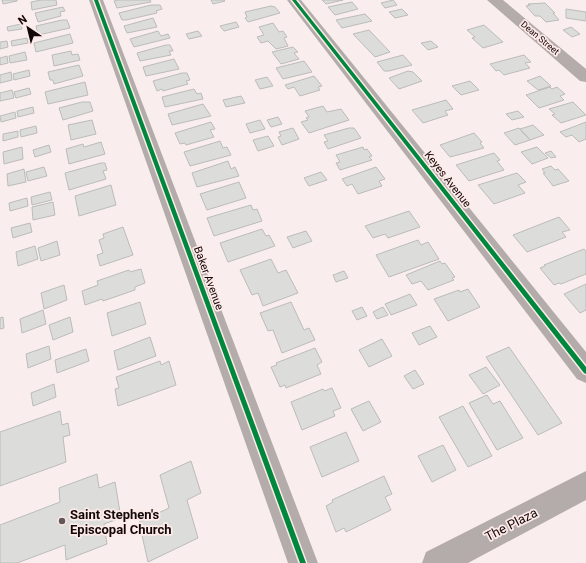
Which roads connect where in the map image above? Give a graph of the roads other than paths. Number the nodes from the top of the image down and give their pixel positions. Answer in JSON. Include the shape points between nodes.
{"nodes":[{"id":1,"x":96,"y":0,"type":"edge"},
{"id":2,"x":294,"y":0,"type":"edge"},
{"id":3,"x":494,"y":0,"type":"edge"},
{"id":4,"x":586,"y":77,"type":"edge"},
{"id":5,"x":586,"y":370,"type":"edge"},
{"id":6,"x":586,"y":485,"type":"edge"},
{"id":7,"x":303,"y":563,"type":"edge"},
{"id":8,"x":437,"y":563,"type":"edge"}],
"edges":[{"from":1,"to":7,"type":"street","name":"Baker Avenue"},
{"from":2,"to":5,"type":"street","name":"Keyes Avenue"},
{"from":3,"to":4,"type":"street","name":"Dean Street"},
{"from":6,"to":8,"type":"street","name":"The Plaza"}]}
